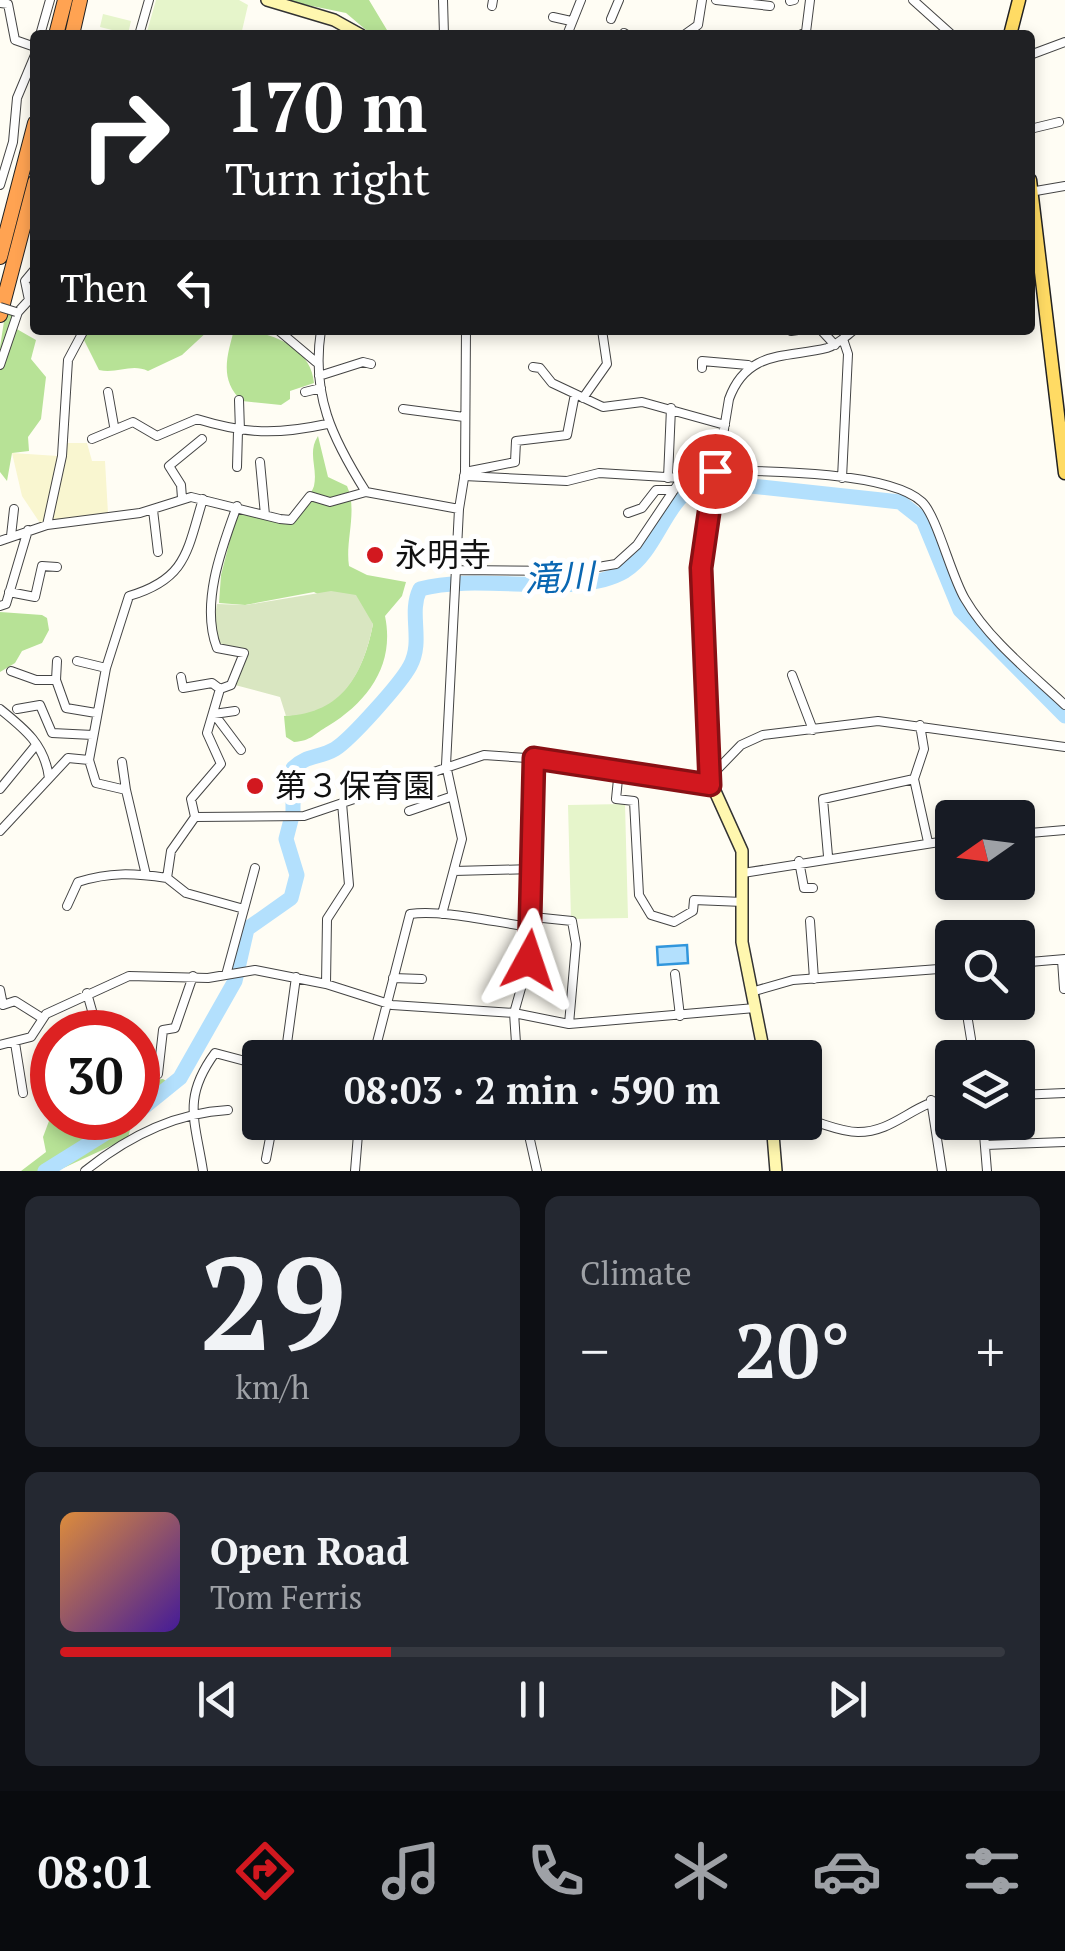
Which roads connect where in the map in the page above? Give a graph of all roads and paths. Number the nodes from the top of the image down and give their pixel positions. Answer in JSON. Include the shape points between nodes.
{"nodes":[{"id":1,"x":50,"y":0,"type":"edge"},
{"id":2,"x":65,"y":0,"type":"edge"},
{"id":3,"x":80,"y":0,"type":"edge"},
{"id":4,"x":150,"y":0,"type":"edge"},
{"id":5,"x":267,"y":0,"type":"edge"},
{"id":6,"x":443,"y":0,"type":"edge"},
{"id":7,"x":581,"y":0,"type":"edge"},
{"id":8,"x":619,"y":0,"type":"edge"},
{"id":9,"x":702,"y":0,"type":"edge"},
{"id":10,"x":716,"y":0,"type":"edge"},
{"id":11,"x":810,"y":0,"type":"edge"},
{"id":12,"x":913,"y":0,"type":"edge"},
{"id":13,"x":1019,"y":0,"type":"edge"},
{"id":14,"x":6,"y":2,"type":"edge"},
{"id":15,"x":770,"y":6,"type":"dead end"},
{"id":16,"x":553,"y":18,"type":"dead end"},
{"id":17,"x":610,"y":19,"type":"dead end"},
{"id":18,"x":571,"y":21,"type":"junction"},
{"id":19,"x":41,"y":30,"type":"edge"},
{"id":20,"x":57,"y":30,"type":"edge"},
{"id":21,"x":73,"y":30,"type":"edge"},
{"id":22,"x":141,"y":30,"type":"edge"},
{"id":23,"x":352,"y":30,"type":"edge"},
{"id":24,"x":444,"y":30,"type":"edge"},
{"id":25,"x":568,"y":30,"type":"edge"},
{"id":26,"x":692,"y":30,"type":"edge"},
{"id":27,"x":806,"y":30,"type":"edge"},
{"id":28,"x":946,"y":30,"type":"edge"},
{"id":29,"x":1011,"y":30,"type":"edge"},
{"id":30,"x":15,"y":40,"type":"junction"},
{"id":31,"x":0,"y":41,"type":"edge"},
{"id":32,"x":1065,"y":42,"type":"edge"},
{"id":33,"x":30,"y":45,"type":"edge"},
{"id":34,"x":1035,"y":53,"type":"edge"},
{"id":35,"x":30,"y":68,"type":"edge"},
{"id":36,"x":18,"y":98,"type":"junction"},
{"id":37,"x":30,"y":98,"type":"edge"},
{"id":38,"x":1059,"y":122,"type":"dead end"},
{"id":39,"x":1035,"y":127,"type":"edge"},
{"id":40,"x":0,"y":138,"type":"edge"},
{"id":41,"x":13,"y":142,"type":"junction"},
{"id":42,"x":30,"y":142,"type":"edge"},
{"id":43,"x":0,"y":185,"type":"edge"},
{"id":44,"x":1065,"y":186,"type":"edge"},
{"id":45,"x":1035,"y":188,"type":"edge"},
{"id":46,"x":30,"y":209,"type":"edge"},
{"id":47,"x":1035,"y":216,"type":"edge"},
{"id":48,"x":0,"y":257,"type":"edge"},
{"id":49,"x":30,"y":274,"type":"edge"},
{"id":50,"x":0,"y":307,"type":"edge"},
{"id":51,"x":11,"y":313,"type":"edge"},
{"id":52,"x":81,"y":335,"type":"edge"},
{"id":53,"x":284,"y":335,"type":"edge"},
{"id":54,"x":320,"y":335,"type":"edge"},
{"id":55,"x":466,"y":335,"type":"edge"},
{"id":56,"x":603,"y":335,"type":"edge"},
{"id":57,"x":828,"y":335,"type":"edge"},
{"id":58,"x":848,"y":335,"type":"edge"},
{"id":59,"x":839,"y":342,"type":"junction"},
{"id":60,"x":316,"y":362,"type":"junction"},
{"id":61,"x":0,"y":364,"type":"edge"},
{"id":62,"x":372,"y":364,"type":"dead end"},
{"id":63,"x":748,"y":365,"type":"dead end"},
{"id":64,"x":533,"y":367,"type":"dead end"},
{"id":65,"x":702,"y":368,"type":"dead end"},
{"id":66,"x":319,"y":376,"type":"junction"},
{"id":67,"x":321,"y":388,"type":"junction"},
{"id":68,"x":1060,"y":388,"type":"edge"},
{"id":69,"x":108,"y":392,"type":"dead end"},
{"id":70,"x":305,"y":392,"type":"dead end"},
{"id":71,"x":579,"y":396,"type":"junction"},
{"id":72,"x":238,"y":400,"type":"dead end"},
{"id":73,"x":671,"y":408,"type":"junction"},
{"id":74,"x":402,"y":409,"type":"dead end"},
{"id":75,"x":464,"y":417,"type":"junction"},
{"id":76,"x":327,"y":424,"type":"junction"},
{"id":77,"x":725,"y":425,"type":"junction"},
{"id":78,"x":114,"y":426,"type":"junction"},
{"id":79,"x":239,"y":431,"type":"junction"},
{"id":80,"x":92,"y":439,"type":"dead end"},
{"id":81,"x":202,"y":439,"type":"dead end"},
{"id":82,"x":260,"y":462,"type":"dead end"},
{"id":83,"x":237,"y":468,"type":"dead end"},
{"id":84,"x":718,"y":471,"type":"junction"},
{"id":85,"x":1065,"y":473,"type":"edge"},
{"id":86,"x":465,"y":474,"type":"junction"},
{"id":87,"x":668,"y":478,"type":"junction"},
{"id":88,"x":682,"y":478,"type":"junction"},
{"id":89,"x":842,"y":478,"type":"junction"},
{"id":90,"x":674,"y":490,"type":"junction"},
{"id":91,"x":366,"y":492,"type":"junction"},
{"id":92,"x":182,"y":498,"type":"junction"},
{"id":93,"x":203,"y":498,"type":"junction"},
{"id":94,"x":236,"y":506,"type":"junction"},
{"id":95,"x":14,"y":509,"type":"dead end"},
{"id":96,"x":459,"y":509,"type":"junction"},
{"id":97,"x":153,"y":510,"type":"junction"},
{"id":98,"x":628,"y":513,"type":"dead end"},
{"id":99,"x":265,"y":516,"type":"junction"},
{"id":100,"x":47,"y":525,"type":"junction"},
{"id":101,"x":28,"y":530,"type":"junction"},
{"id":102,"x":11,"y":536,"type":"junction"},
{"id":103,"x":0,"y":541,"type":"edge"},
{"id":104,"x":158,"y":552,"type":"dead end"},
{"id":105,"x":57,"y":567,"type":"dead end"},
{"id":106,"x":458,"y":570,"type":"junction"},
{"id":107,"x":16,"y":571,"type":"junction"},
{"id":108,"x":39,"y":577,"type":"junction"},
{"id":109,"x":10,"y":592,"type":"junction"},
{"id":110,"x":0,"y":606,"type":"edge"},
{"id":111,"x":57,"y":661,"type":"dead end"},
{"id":112,"x":77,"y":661,"type":"dead end"},
{"id":113,"x":106,"y":668,"type":"junction"},
{"id":114,"x":11,"y":670,"type":"dead end"},
{"id":115,"x":792,"y":675,"type":"dead end"},
{"id":116,"x":181,"y":678,"type":"dead end"},
{"id":117,"x":56,"y":680,"type":"junction"},
{"id":118,"x":220,"y":689,"type":"junction"},
{"id":119,"x":1065,"y":705,"type":"edge"},
{"id":120,"x":0,"y":709,"type":"edge"},
{"id":121,"x":17,"y":709,"type":"dead end"},
{"id":122,"x":236,"y":711,"type":"dead end"},
{"id":123,"x":96,"y":713,"type":"junction"},
{"id":124,"x":214,"y":714,"type":"junction"},
{"id":125,"x":920,"y":726,"type":"junction"},
{"id":126,"x":813,"y":730,"type":"junction"},
{"id":127,"x":93,"y":736,"type":"junction"},
{"id":128,"x":36,"y":746,"type":"junction"},
{"id":129,"x":1065,"y":747,"type":"edge"},
{"id":130,"x":241,"y":750,"type":"dead end"},
{"id":131,"x":534,"y":758,"type":"junction"},
{"id":132,"x":89,"y":760,"type":"junction"},
{"id":133,"x":122,"y":762,"type":"dead end"},
{"id":134,"x":446,"y":765,"type":"junction"},
{"id":135,"x":619,"y":769,"type":"junction"},
{"id":136,"x":49,"y":778,"type":"junction"},
{"id":137,"x":914,"y":779,"type":"junction"},
{"id":138,"x":710,"y":782,"type":"junction"},
{"id":139,"x":0,"y":789,"type":"edge"},
{"id":140,"x":126,"y":790,"type":"junction"},
{"id":141,"x":450,"y":797,"type":"junction"},
{"id":142,"x":342,"y":803,"type":"junction"},
{"id":143,"x":409,"y":811,"type":"dead end"},
{"id":144,"x":194,"y":817,"type":"junction"},
{"id":145,"x":1065,"y":830,"type":"edge"},
{"id":146,"x":0,"y":831,"type":"edge"},
{"id":147,"x":1035,"y":833,"type":"edge"},
{"id":148,"x":935,"y":841,"type":"edge"},
{"id":149,"x":928,"y":842,"type":"junction"},
{"id":150,"x":828,"y":856,"type":"junction"},
{"id":151,"x":799,"y":861,"type":"junction"},
{"id":152,"x":255,"y":868,"type":"dead end"},
{"id":153,"x":454,"y":870,"type":"junction"},
{"id":154,"x":534,"y":870,"type":"junction"},
{"id":155,"x":743,"y":873,"type":"junction"},
{"id":156,"x":146,"y":875,"type":"junction"},
{"id":157,"x":166,"y":878,"type":"junction"},
{"id":158,"x":813,"y":888,"type":"dead end"},
{"id":159,"x":743,"y":902,"type":"junction"},
{"id":160,"x":67,"y":906,"type":"dead end"},
{"id":161,"x":244,"y":909,"type":"junction"},
{"id":162,"x":442,"y":914,"type":"junction"},
{"id":163,"x":533,"y":922,"type":"junction"},
{"id":164,"x":810,"y":922,"type":"dead end"},
{"id":165,"x":1063,"y":960,"type":"edge"},
{"id":166,"x":1035,"y":962,"type":"edge"},
{"id":167,"x":935,"y":969,"type":"edge"},
{"id":168,"x":676,"y":974,"type":"dead end"},
{"id":169,"x":193,"y":976,"type":"junction"},
{"id":170,"x":226,"y":976,"type":"junction"},
{"id":171,"x":296,"y":977,"type":"junction"},
{"id":172,"x":393,"y":978,"type":"junction"},
{"id":173,"x":422,"y":979,"type":"dead end"},
{"id":174,"x":814,"y":979,"type":"junction"},
{"id":175,"x":326,"y":984,"type":"junction"},
{"id":176,"x":1064,"y":989,"type":"edge"},
{"id":177,"x":0,"y":990,"type":"edge"},
{"id":178,"x":751,"y":992,"type":"junction"},
{"id":179,"x":87,"y":993,"type":"junction"},
{"id":180,"x":387,"y":1001,"type":"junction"},
{"id":181,"x":755,"y":1008,"type":"junction"},
{"id":182,"x":56,"y":1010,"type":"edge"},
{"id":183,"x":92,"y":1010,"type":"edge"},
{"id":184,"x":30,"y":1011,"type":"edge"},
{"id":185,"x":514,"y":1013,"type":"junction"},
{"id":186,"x":680,"y":1016,"type":"junction"},
{"id":187,"x":967,"y":1020,"type":"edge"},
{"id":188,"x":569,"y":1024,"type":"junction"},
{"id":189,"x":30,"y":1038,"type":"edge"},
{"id":190,"x":970,"y":1039,"type":"dead end"},
{"id":191,"x":287,"y":1040,"type":"edge"},
{"id":192,"x":379,"y":1040,"type":"edge"},
{"id":193,"x":516,"y":1040,"type":"edge"},
{"id":194,"x":761,"y":1040,"type":"edge"},
{"id":195,"x":15,"y":1043,"type":"junction"},
{"id":196,"x":0,"y":1045,"type":"edge"},
{"id":197,"x":160,"y":1056,"type":"edge"},
{"id":198,"x":242,"y":1060,"type":"edge"},
{"id":199,"x":1065,"y":1092,"type":"edge"},
{"id":200,"x":23,"y":1093,"type":"dead end"},
{"id":201,"x":1035,"y":1094,"type":"edge"},
{"id":202,"x":931,"y":1100,"type":"junction"},
{"id":203,"x":935,"y":1100,"type":"edge"},
{"id":204,"x":228,"y":1110,"type":"dead end"},
{"id":205,"x":194,"y":1112,"type":"junction"},
{"id":206,"x":822,"y":1123,"type":"edge"},
{"id":207,"x":270,"y":1140,"type":"edge"},
{"id":208,"x":357,"y":1140,"type":"edge"},
{"id":209,"x":530,"y":1140,"type":"edge"},
{"id":210,"x":773,"y":1140,"type":"edge"},
{"id":211,"x":986,"y":1140,"type":"edge"},
{"id":212,"x":1065,"y":1142,"type":"edge"},
{"id":213,"x":986,"y":1145,"type":"junction"},
{"id":214,"x":266,"y":1159,"type":"dead end"},
{"id":215,"x":85,"y":1171,"type":"edge"},
{"id":216,"x":202,"y":1171,"type":"edge"},
{"id":217,"x":354,"y":1171,"type":"edge"},
{"id":218,"x":537,"y":1171,"type":"edge"},
{"id":219,"x":776,"y":1171,"type":"edge"},
{"id":220,"x":942,"y":1171,"type":"edge"},
{"id":221,"x":987,"y":1171,"type":"edge"}],
"edges":[{"from":1,"to":19,"type":"street"},
{"from":2,"to":20,"type":"highway"},
{"from":3,"to":21,"type":"highway"},
{"from":4,"to":22,"type":"street"},
{"from":5,"to":23,"type":"street"},
{"from":6,"to":24,"type":"street"},
{"from":7,"to":18,"type":"street"},
{"from":8,"to":17,"type":"street"},
{"from":9,"to":26,"type":"street"},
{"from":10,"to":15,"type":"street"},
{"from":11,"to":27,"type":"street"},
{"from":12,"to":28,"type":"street"},
{"from":13,"to":29,"type":"main road"},
{"from":14,"to":30,"type":"street"},
{"from":16,"to":18,"type":"street"},
{"from":18,"to":25,"type":"street"},
{"from":30,"to":31,"type":"street"},
{"from":30,"to":33,"type":"street"},
{"from":32,"to":34,"type":"street"},
{"from":35,"to":36,"type":"street"},
{"from":36,"to":37,"type":"street"},
{"from":36,"to":41,"type":"street"},
{"from":38,"to":39,"type":"street"},
{"from":40,"to":41,"type":"street"},
{"from":41,"to":43,"type":"street"},
{"from":42,"to":48,"type":"highway"},
{"from":44,"to":45,"type":"street"},
{"from":46,"to":51,"type":"highway"},
{"from":47,"to":68,"type":"main road"},
{"from":49,"to":51,"type":"street","via":[[29,300]]},
{"from":50,"to":51,"type":"street","bridge":true},
{"from":51,"to":61,"type":"street"},
{"from":52,"to":100,"type":"street","via":[[68,360],[62,456]]},
{"from":53,"to":60,"type":"street"},
{"from":54,"to":60,"type":"street"},
{"from":55,"to":75,"type":"street"},
{"from":56,"to":71,"type":"street","via":[[606,364]]},
{"from":57,"to":59,"type":"street"},
{"from":58,"to":59,"type":"street"},
{"from":59,"to":77,"type":"street","via":[[770,356],[750,370],[734,384]]},
{"from":59,"to":89,"type":"street","via":[[848,354]]},
{"from":60,"to":66,"type":"street"},
{"from":62,"to":66,"type":"street"},
{"from":63,"to":65,"type":"street","via":[[702,361]]},
{"from":64,"to":71,"type":"street"},
{"from":66,"to":67,"type":"street"},
{"from":67,"to":70,"type":"street"},
{"from":67,"to":76,"type":"street"},
{"from":68,"to":85,"type":"main road"},
{"from":69,"to":78,"type":"street"},
{"from":71,"to":73,"type":"street","via":[[603,407],[642,402]]},
{"from":71,"to":86,"type":"street","via":[[568,435],[516,441],[515,462]]},
{"from":72,"to":79,"type":"street"},
{"from":73,"to":77,"type":"street"},
{"from":73,"to":87,"type":"street"},
{"from":74,"to":75,"type":"street"},
{"from":75,"to":86,"type":"street"},
{"from":76,"to":79,"type":"street","via":[[288,433]]},
{"from":76,"to":91,"type":"street"},
{"from":77,"to":84,"type":"street"},
{"from":78,"to":79,"type":"street","via":[[133,422],[156,436],[197,419]]},
{"from":78,"to":80,"type":"street"},
{"from":79,"to":83,"type":"street"},
{"from":81,"to":92,"type":"street","via":[[169,466]]},
{"from":82,"to":99,"type":"street"},
{"from":84,"to":88,"type":"street"},
{"from":84,"to":89,"type":"street"},
{"from":84,"to":138,"type":"street","via":[[701,568]]},
{"from":86,"to":87,"type":"street"},
{"from":86,"to":96,"type":"street"},
{"from":87,"to":88,"type":"street"},
{"from":88,"to":90,"type":"street"},
{"from":89,"to":119,"type":"street","via":[[893,484],[923,502],[968,604]]},
{"from":90,"to":98,"type":"street","via":[[656,490],[642,508]]},
{"from":90,"to":106,"type":"street","via":[[638,545],[616,564],[574,571]]},
{"from":91,"to":96,"type":"street"},
{"from":91,"to":99,"type":"street","via":[[330,502],[310,496],[292,520]]},
{"from":92,"to":93,"type":"street"},
{"from":92,"to":97,"type":"street"},
{"from":93,"to":94,"type":"street"},
{"from":93,"to":113,"type":"street","via":[[179,569],[165,583],[129,596]]},
{"from":94,"to":99,"type":"street"},
{"from":94,"to":118,"type":"street","via":[[212,598],[212,626],[217,648],[244,653],[231,685]]},
{"from":95,"to":102,"type":"street"},
{"from":96,"to":106,"type":"street"},
{"from":97,"to":100,"type":"street"},
{"from":97,"to":104,"type":"street"},
{"from":100,"to":101,"type":"street"},
{"from":101,"to":102,"type":"street"},
{"from":101,"to":107,"type":"street"},
{"from":102,"to":103,"type":"street"},
{"from":105,"to":108,"type":"street","via":[[42,566]]},
{"from":106,"to":134,"type":"street"},
{"from":107,"to":108,"type":"street"},
{"from":107,"to":109,"type":"street"},
{"from":108,"to":109,"type":"street","via":[[34,597]]},
{"from":109,"to":110,"type":"street"},
{"from":111,"to":117,"type":"street"},
{"from":112,"to":113,"type":"street"},
{"from":113,"to":123,"type":"street"},
{"from":114,"to":117,"type":"street"},
{"from":115,"to":126,"type":"street"},
{"from":116,"to":118,"type":"street","via":[[183,688],[212,683]]},
{"from":117,"to":123,"type":"street","via":[[66,708]]},
{"from":118,"to":124,"type":"street"},
{"from":120,"to":128,"type":"street","via":[[28,730]]},
{"from":121,"to":127,"type":"street","via":[[40,705],[52,734]]},
{"from":122,"to":124,"type":"street"},
{"from":123,"to":127,"type":"street"},
{"from":124,"to":130,"type":"street"},
{"from":124,"to":144,"type":"street","via":[[207,733],[221,764],[192,799]]},
{"from":125,"to":126,"type":"street","via":[[878,722]]},
{"from":125,"to":129,"type":"street"},
{"from":125,"to":137,"type":"street","via":[[924,749]]},
{"from":126,"to":138,"type":"street","via":[[763,734],[741,744]]},
{"from":127,"to":132,"type":"street"},
{"from":128,"to":136,"type":"street","via":[[46,754]]},
{"from":128,"to":139,"type":"street"},
{"from":131,"to":134,"type":"street","via":[[484,755]]},
{"from":131,"to":135,"type":"street"},
{"from":131,"to":154,"type":"street"},
{"from":132,"to":136,"type":"street","via":[[68,758]]},
{"from":132,"to":140,"type":"street","via":[[96,784]]},
{"from":133,"to":140,"type":"street"},
{"from":134,"to":141,"type":"street"},
{"from":134,"to":142,"type":"street"},
{"from":135,"to":138,"type":"street"},
{"from":135,"to":159,"type":"street","via":[[616,799],[634,800],[639,895],[651,915],[674,922],[685,920],[694,900]]},
{"from":136,"to":146,"type":"street"},
{"from":137,"to":149,"type":"street"},
{"from":137,"to":150,"type":"street","via":[[824,799]]},
{"from":138,"to":155,"type":"street","via":[[738,837]]},
{"from":140,"to":156,"type":"street"},
{"from":141,"to":143,"type":"street"},
{"from":141,"to":153,"type":"street","via":[[462,839]]},
{"from":142,"to":144,"type":"street","via":[[304,816]]},
{"from":142,"to":175,"type":"street","via":[[349,886],[327,920]]},
{"from":144,"to":157,"type":"street","via":[[171,851]]},
{"from":145,"to":147,"type":"street"},
{"from":148,"to":149,"type":"street"},
{"from":149,"to":150,"type":"street"},
{"from":150,"to":151,"type":"street"},
{"from":151,"to":155,"type":"street"},
{"from":151,"to":158,"type":"street","via":[[804,888]]},
{"from":152,"to":161,"type":"street"},
{"from":153,"to":154,"type":"street"},
{"from":153,"to":162,"type":"street"},
{"from":154,"to":163,"type":"street"},
{"from":155,"to":159,"type":"street"},
{"from":156,"to":157,"type":"street"},
{"from":156,"to":160,"type":"street","via":[[120,871],[78,882]]},
{"from":157,"to":161,"type":"street","via":[[186,893]]},
{"from":159,"to":178,"type":"street"},
{"from":161,"to":170,"type":"street"},
{"from":162,"to":163,"type":"street"},
{"from":162,"to":172,"type":"street","via":[[410,914]]},
{"from":163,"to":185,"type":"street"},
{"from":163,"to":188,"type":"street","via":[[572,920]]},
{"from":164,"to":174,"type":"street"},
{"from":165,"to":166,"type":"street"},
{"from":165,"to":176,"type":"street"},
{"from":167,"to":174,"type":"street"},
{"from":168,"to":186,"type":"street"},
{"from":169,"to":170,"type":"street"},
{"from":169,"to":179,"type":"street","via":[[131,976]]},
{"from":169,"to":197,"type":"street","via":[[175,1028],[163,1030]]},
{"from":170,"to":171,"type":"street","via":[[255,970]]},
{"from":171,"to":175,"type":"street"},
{"from":171,"to":191,"type":"street"},
{"from":172,"to":173,"type":"street"},
{"from":172,"to":180,"type":"street"},
{"from":174,"to":178,"type":"street"},
{"from":175,"to":180,"type":"street"},
{"from":177,"to":184,"type":"street","via":[[3,1004],[16,1002]]},
{"from":178,"to":181,"type":"street"},
{"from":179,"to":182,"type":"street"},
{"from":179,"to":183,"type":"street"},
{"from":180,"to":185,"type":"street"},
{"from":180,"to":192,"type":"street"},
{"from":181,"to":186,"type":"street"},
{"from":181,"to":194,"type":"street"},
{"from":185,"to":188,"type":"street"},
{"from":185,"to":193,"type":"street"},
{"from":186,"to":188,"type":"street"},
{"from":187,"to":190,"type":"street"},
{"from":189,"to":195,"type":"street"},
{"from":195,"to":196,"type":"street"},
{"from":195,"to":200,"type":"street"},
{"from":198,"to":205,"type":"street","via":[[215,1053],[193,1090]]},
{"from":199,"to":201,"type":"street"},
{"from":202,"to":203,"type":"street"},
{"from":202,"to":206,"type":"street","via":[[898,1122],[860,1132]]},
{"from":202,"to":220,"type":"street"},
{"from":204,"to":205,"type":"street"},
{"from":205,"to":215,"type":"street","via":[[140,1134]]},
{"from":205,"to":216,"type":"street"},
{"from":207,"to":214,"type":"street"},
{"from":208,"to":217,"type":"street"},
{"from":209,"to":218,"type":"street"},
{"from":210,"to":219,"type":"street"},
{"from":211,"to":213,"type":"street"},
{"from":212,"to":213,"type":"street"},
{"from":213,"to":221,"type":"street"}]}
